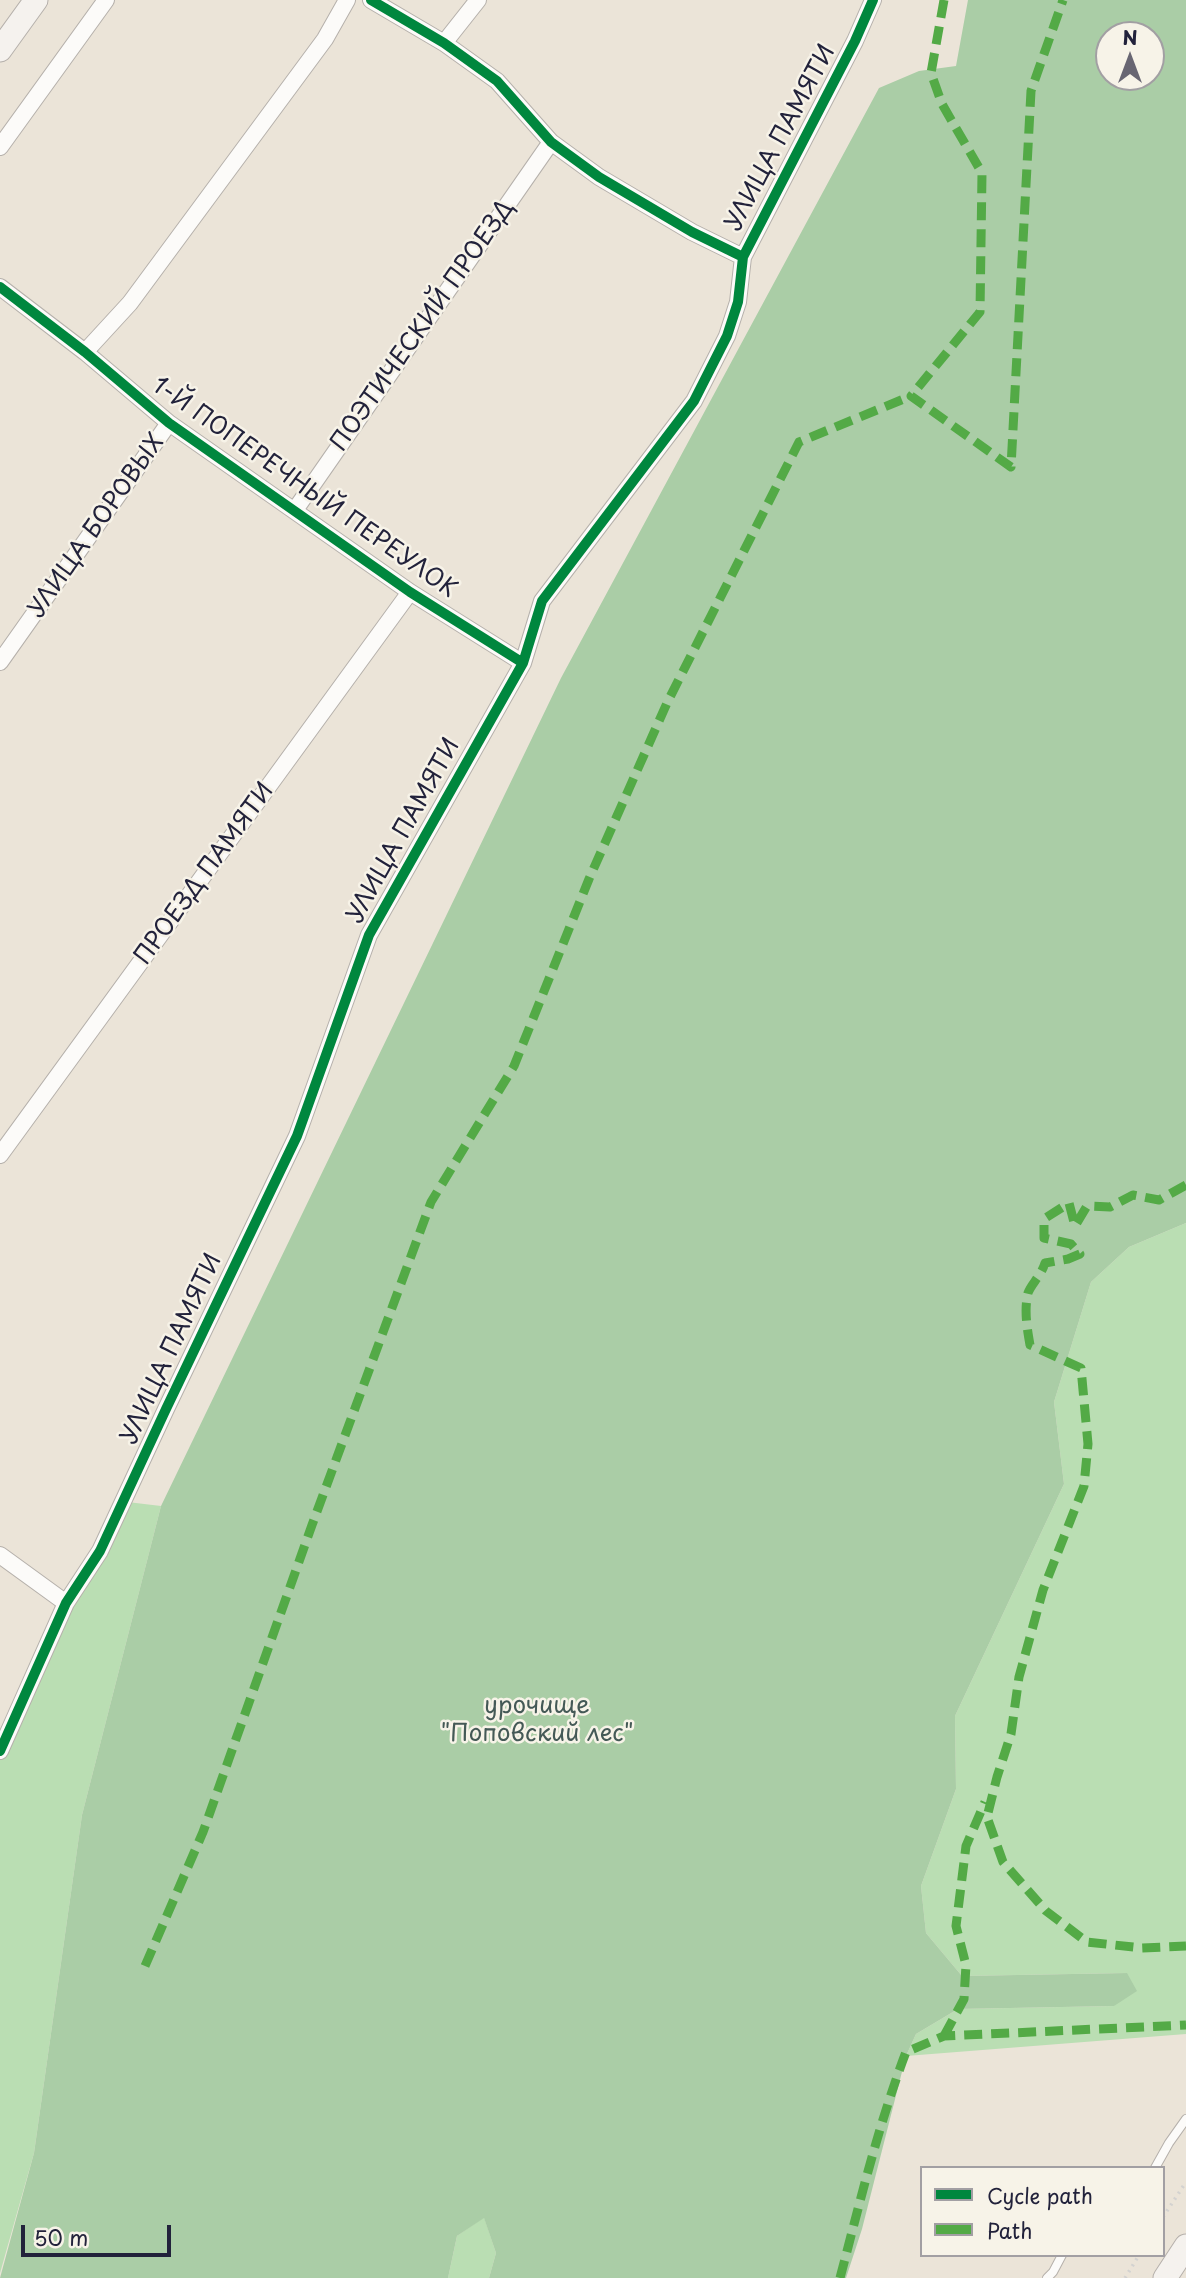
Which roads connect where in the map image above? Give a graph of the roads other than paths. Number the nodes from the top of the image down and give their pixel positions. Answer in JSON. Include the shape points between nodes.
{"nodes":[{"id":1,"x":36,"y":0,"type":"edge"},
{"id":2,"x":106,"y":0,"type":"edge"},
{"id":3,"x":347,"y":0,"type":"edge"},
{"id":4,"x":371,"y":0,"type":"edge"},
{"id":5,"x":478,"y":0,"type":"edge"},
{"id":6,"x":873,"y":0,"type":"edge"},
{"id":7,"x":444,"y":43,"type":"junction"},
{"id":8,"x":0,"y":50,"type":"edge"},
{"id":9,"x":551,"y":142,"type":"junction"},
{"id":10,"x":0,"y":147,"type":"edge"},
{"id":11,"x":743,"y":257,"type":"junction"},
{"id":12,"x":0,"y":287,"type":"edge"},
{"id":13,"x":85,"y":352,"type":"junction"},
{"id":14,"x":169,"y":423,"type":"junction"},
{"id":15,"x":295,"y":510,"type":"junction"},
{"id":16,"x":410,"y":592,"type":"junction"},
{"id":17,"x":0,"y":662,"type":"edge"},
{"id":18,"x":523,"y":663,"type":"junction"},
{"id":19,"x":0,"y":1155,"type":"edge"},
{"id":20,"x":0,"y":1555,"type":"edge"},
{"id":21,"x":66,"y":1602,"type":"junction"},
{"id":22,"x":0,"y":1751,"type":"edge"},
{"id":23,"x":1186,"y":2119,"type":"edge"},
{"id":24,"x":1156,"y":2166,"type":"edge"},
{"id":25,"x":1186,"y":2246,"type":"edge"},
{"id":26,"x":1061,"y":2257,"type":"edge"},
{"id":27,"x":1047,"y":2278,"type":"edge"},
{"id":28,"x":1165,"y":2278,"type":"edge"}],
"edges":[{"from":1,"to":8,"type":"main road"},
{"from":2,"to":10,"type":"street"},
{"from":3,"to":13,"type":"street","via":[[325,39],[130,303]]},
{"from":4,"to":7,"type":"street"},
{"from":5,"to":7,"type":"street"},
{"from":6,"to":11,"type":"street","name":"УЛИЦА ПАМЯТИ"},
{"from":7,"to":9,"type":"street","via":[[497,81]]},
{"from":9,"to":11,"type":"street","via":[[599,177]]},
{"from":9,"to":15,"type":"street","name":"ПОЭТИЧЕСКИЙ ПРОЕЗД"},
{"from":11,"to":18,"type":"street","name":"УЛИЦА ПАМЯТИ","via":[[738,302],[727,336],[694,401],[542,601]]},
{"from":12,"to":13,"type":"street","name":"1-Й ПОПЕРЕЧНЫЙ ПЕРЕУЛОК"},
{"from":13,"to":14,"type":"street","name":"1-Й ПОПЕРЕЧНЫЙ ПЕРЕУЛОК"},
{"from":14,"to":15,"type":"street","name":"1-Й ПОПЕРЕЧНЫЙ ПЕРЕУЛОК"},
{"from":14,"to":17,"type":"street","name":"УЛИЦА БОРОВЫХ"},
{"from":15,"to":16,"type":"street","name":"1-Й ПОПЕРЕЧНЫЙ ПЕРЕУЛОК"},
{"from":16,"to":18,"type":"street","name":"1-Й ПОПЕРЕЧНЫЙ ПЕРЕУЛОК"},
{"from":16,"to":19,"type":"street","name":"ПРОЕЗД ПАМЯТИ"},
{"from":18,"to":21,"type":"street","name":"УЛИЦА ПАМЯТИ","via":[[369,935],[298,1136],[100,1551]]},
{"from":20,"to":21,"type":"street"},
{"from":21,"to":22,"type":"street","name":"УЛИЦА ПАМЯТИ"},
{"from":23,"to":24,"type":"lane"},
{"from":25,"to":28,"type":"main road"},
{"from":26,"to":27,"type":"lane"}]}
